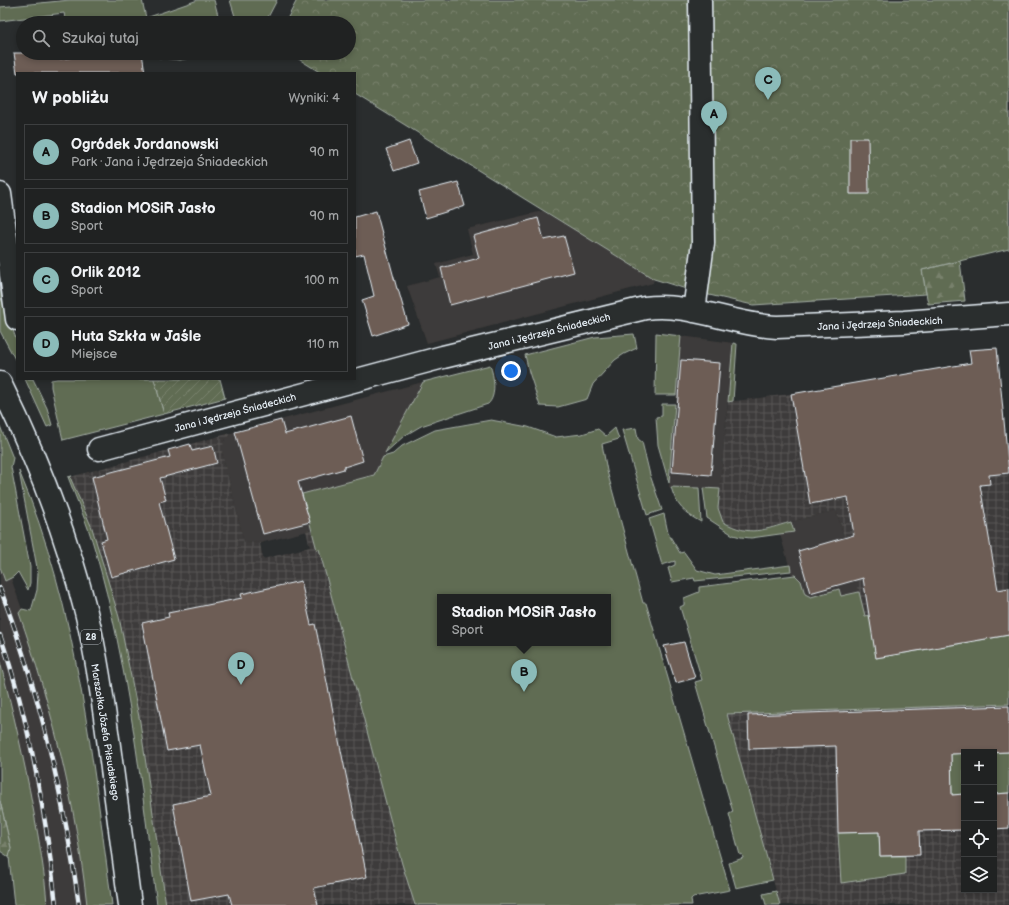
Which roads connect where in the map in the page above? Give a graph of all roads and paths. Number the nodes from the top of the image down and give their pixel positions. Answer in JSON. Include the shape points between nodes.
{"nodes":[{"id":1,"x":700,"y":0,"type":"edge"},
{"id":2,"x":0,"y":194,"type":"edge"},
{"id":3,"x":694,"y":311,"type":"junction"},
{"id":4,"x":16,"y":313,"type":"edge"},
{"id":5,"x":1009,"y":314,"type":"edge"},
{"id":6,"x":0,"y":383,"type":"edge"},
{"id":7,"x":99,"y":449,"type":"dead end"},
{"id":8,"x":130,"y":905,"type":"edge"}],
"edges":[{"from":1,"to":3,"type":"street","via":[[703,243]]},
{"from":2,"to":4,"type":"street"},
{"from":3,"to":5,"type":"street","name":"Jana i Jędrzeja Śniadeckich","via":[[777,327],[904,322]]},
{"from":3,"to":7,"type":"street","name":"Jana i Jędrzeja Śniadeckich","via":[[663,307],[627,312],[443,357]]},
{"from":6,"to":8,"type":"street","name":"Marszałka Józefa Piłsudskiego","number":"28","via":[[18,418],[46,487],[86,613],[105,716]]}]}
